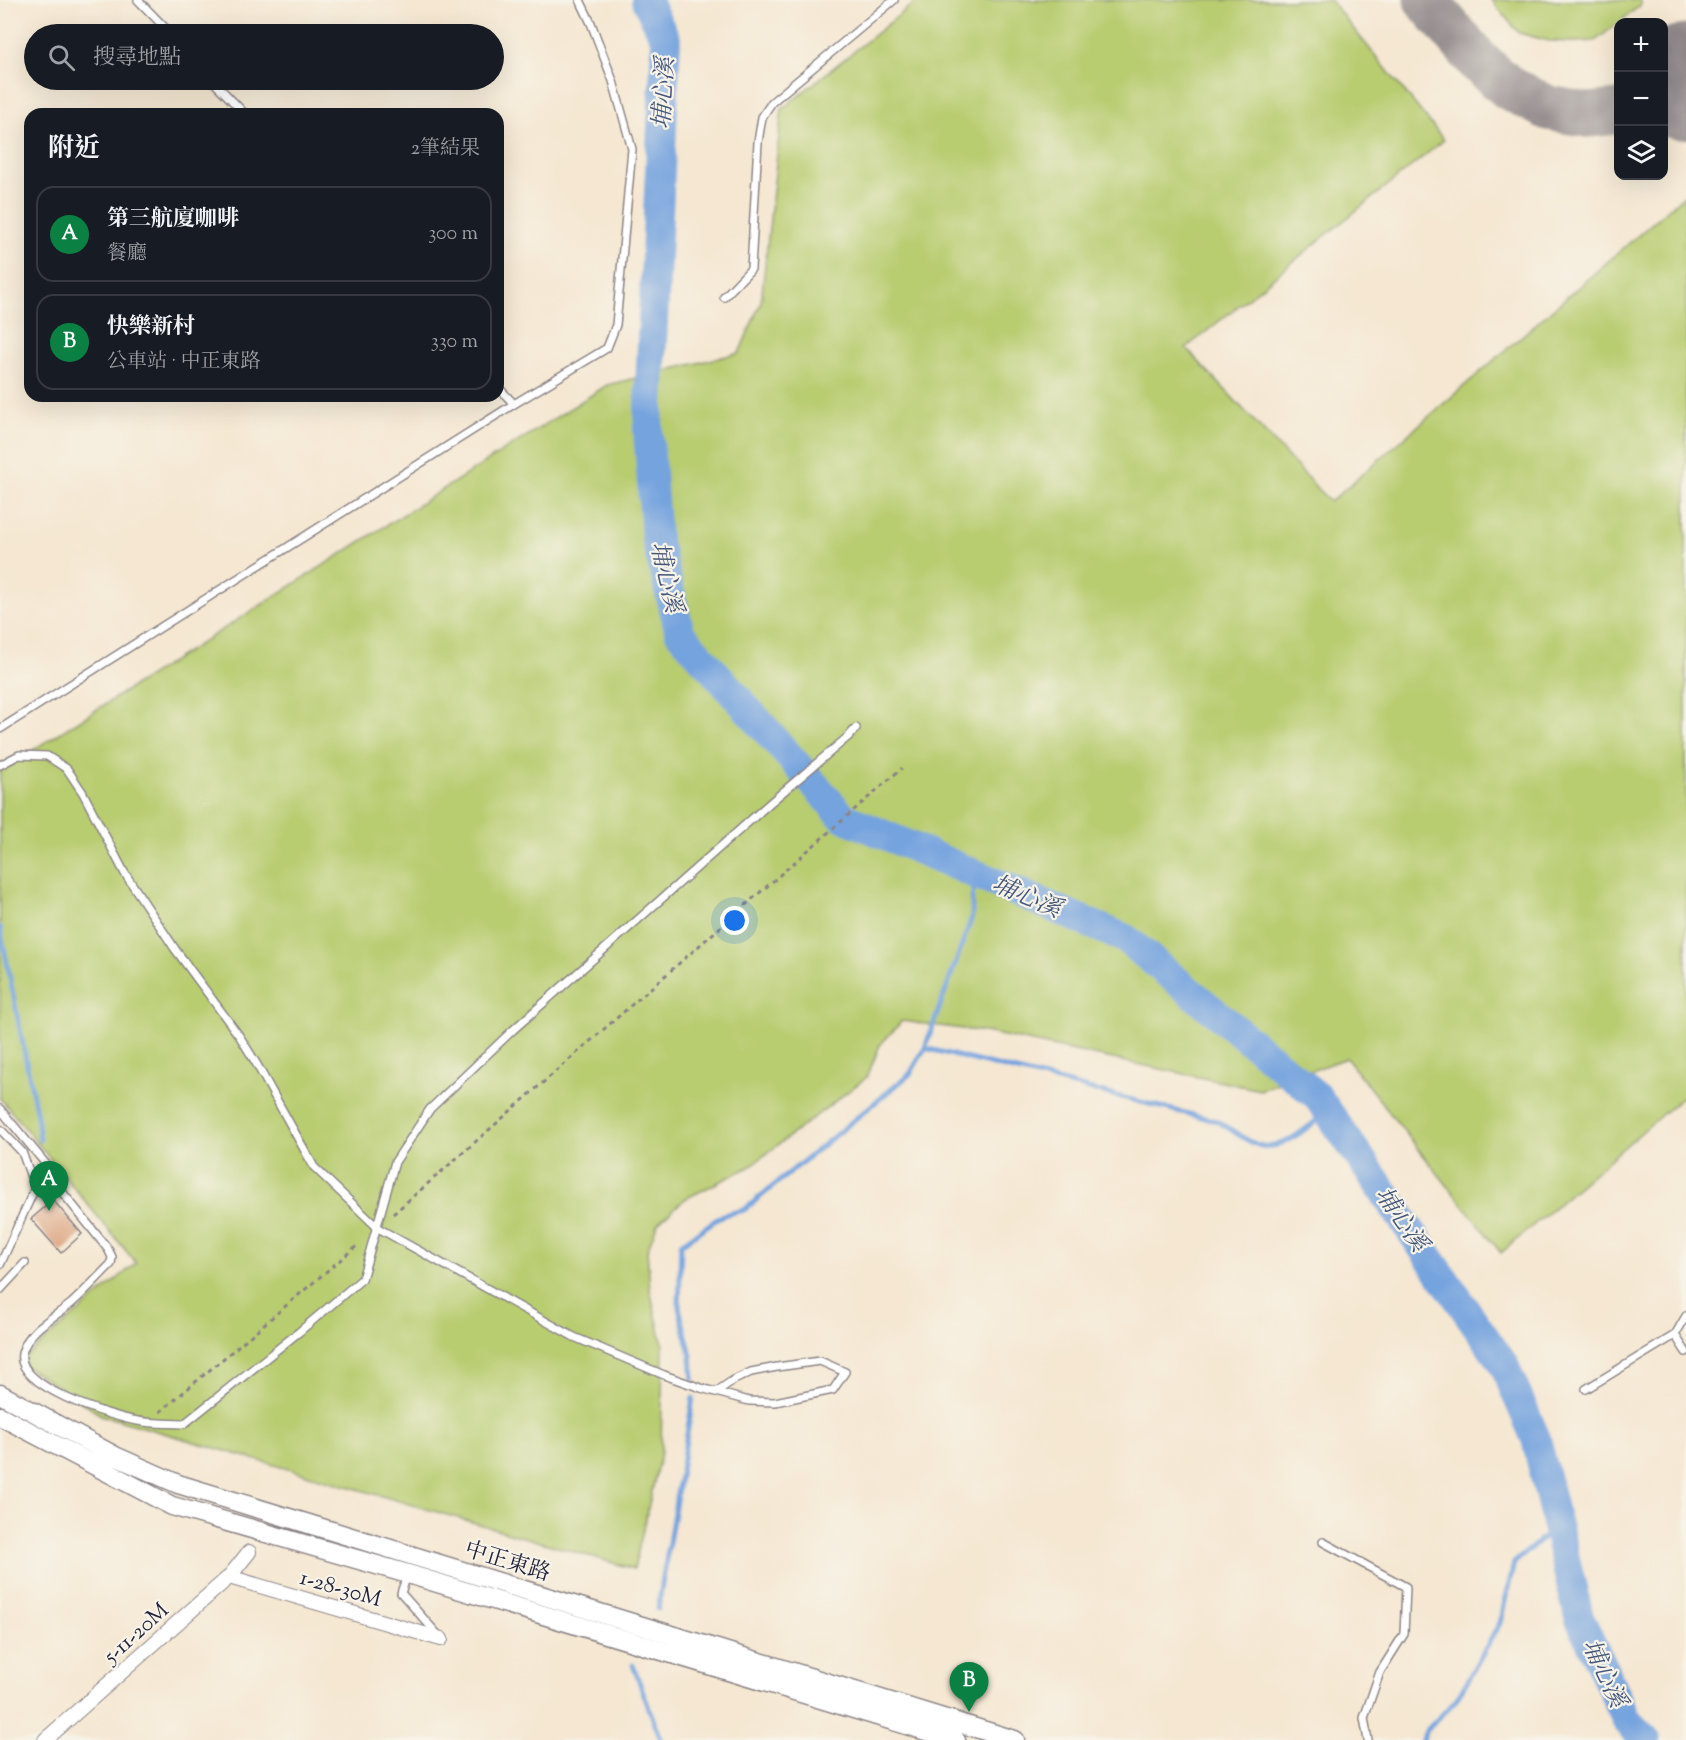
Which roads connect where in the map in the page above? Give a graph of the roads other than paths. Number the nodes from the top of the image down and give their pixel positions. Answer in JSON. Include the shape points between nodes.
{"nodes":[{"id":1,"x":138,"y":0,"type":"edge"},
{"id":2,"x":580,"y":0,"type":"edge"},
{"id":3,"x":894,"y":0,"type":"edge"},
{"id":4,"x":161,"y":24,"type":"edge"},
{"id":5,"x":222,"y":90,"type":"edge"},
{"id":6,"x":239,"y":108,"type":"edge"},
{"id":7,"x":724,"y":297,"type":"dead end"},
{"id":8,"x":504,"y":393,"type":"edge"},
{"id":9,"x":514,"y":404,"type":"junction"},
{"id":10,"x":856,"y":728,"type":"dead end"},
{"id":11,"x":0,"y":729,"type":"edge"},
{"id":12,"x":0,"y":765,"type":"edge"},
{"id":13,"x":0,"y":1109,"type":"edge"},
{"id":14,"x":0,"y":1128,"type":"edge"},
{"id":15,"x":378,"y":1228,"type":"junction"},
{"id":16,"x":25,"y":1263,"type":"dead end"},
{"id":17,"x":0,"y":1264,"type":"edge"},
{"id":18,"x":0,"y":1290,"type":"edge"},
{"id":19,"x":1686,"y":1316,"type":"edge"},
{"id":20,"x":1675,"y":1335,"type":"junction"},
{"id":21,"x":1686,"y":1352,"type":"edge"},
{"id":22,"x":1586,"y":1389,"type":"dead end"},
{"id":23,"x":716,"y":1392,"type":"junction"},
{"id":24,"x":0,"y":1394,"type":"edge"},
{"id":25,"x":0,"y":1416,"type":"edge"},
{"id":26,"x":256,"y":1531,"type":"junction"},
{"id":27,"x":1323,"y":1542,"type":"dead end"},
{"id":28,"x":249,"y":1552,"type":"joint"},
{"id":29,"x":413,"y":1556,"type":"junction"},
{"id":30,"x":408,"y":1574,"type":"junction"},
{"id":31,"x":229,"y":1577,"type":"junction"},
{"id":32,"x":441,"y":1639,"type":"joint"},
{"id":33,"x":929,"y":1729,"type":"edge"},
{"id":34,"x":45,"y":1740,"type":"edge"},
{"id":35,"x":957,"y":1740,"type":"edge"},
{"id":36,"x":1015,"y":1740,"type":"edge"},
{"id":37,"x":1368,"y":1740,"type":"edge"}],
"edges":[{"from":1,"to":4,"type":"lane"},
{"from":2,"to":9,"type":"lane","via":[[613,81],[632,149],[616,325],[607,348]]},
{"from":3,"to":7,"type":"lane","via":[[772,102],[762,117],[751,269]]},
{"from":5,"to":6,"type":"lane"},
{"from":8,"to":9,"type":"lane"},
{"from":9,"to":11,"type":"lane"},
{"from":10,"to":15,"type":"lane","via":[[513,1030],[430,1109],[395,1162]]},
{"from":12,"to":15,"type":"lane","via":[[19,755],[47,756],[68,769],[124,872],[174,950],[240,1037],[314,1167]]},
{"from":13,"to":15,"type":"lane","via":[[55,1175],[63,1193],[112,1257],[111,1264],[72,1303],[30,1335],[21,1353],[25,1370],[42,1384],[84,1406],[140,1422],[184,1424],[362,1279]]},
{"from":14,"to":17,"type":"lane","via":[[22,1152],[34,1188]]},
{"from":15,"to":23,"type":"lane","via":[[574,1337]]},
{"from":16,"to":18,"type":"lane"},
{"from":19,"to":20,"type":"lane"},
{"from":20,"to":21,"type":"lane"},
{"from":20,"to":22,"type":"lane"},
{"from":23,"to":23,"type":"lane","via":[[749,1401],[775,1402],[833,1390],[845,1372],[820,1360],[751,1372]]},
{"from":24,"to":29,"type":"main road","name":"中正東路","via":[[115,1456],[178,1484]]},
{"from":25,"to":26,"type":"main road","name":"中正東路","via":[[172,1506]]},
{"from":26,"to":28,"type":"lane"},
{"from":26,"to":30,"type":"main road","name":"中正東路"},
{"from":27,"to":37,"type":"lane","via":[[1406,1587],[1404,1634],[1380,1672],[1364,1719]]},
{"from":28,"to":31,"type":"street","name":"5-11-20M"},
{"from":29,"to":30,"type":"lane"},
{"from":29,"to":33,"type":"main road","name":"中正東路"},
{"from":30,"to":32,"type":"lane","via":[[401,1593]]},
{"from":30,"to":33,"type":"main road","name":"中正東路"},
{"from":31,"to":32,"type":"street","name":"1-28-30M"},
{"from":31,"to":34,"type":"street","name":"5-11-20M"},
{"from":33,"to":35,"type":"main road","name":"中正東路"},
{"from":33,"to":36,"type":"main road","name":"中正東路"}]}
